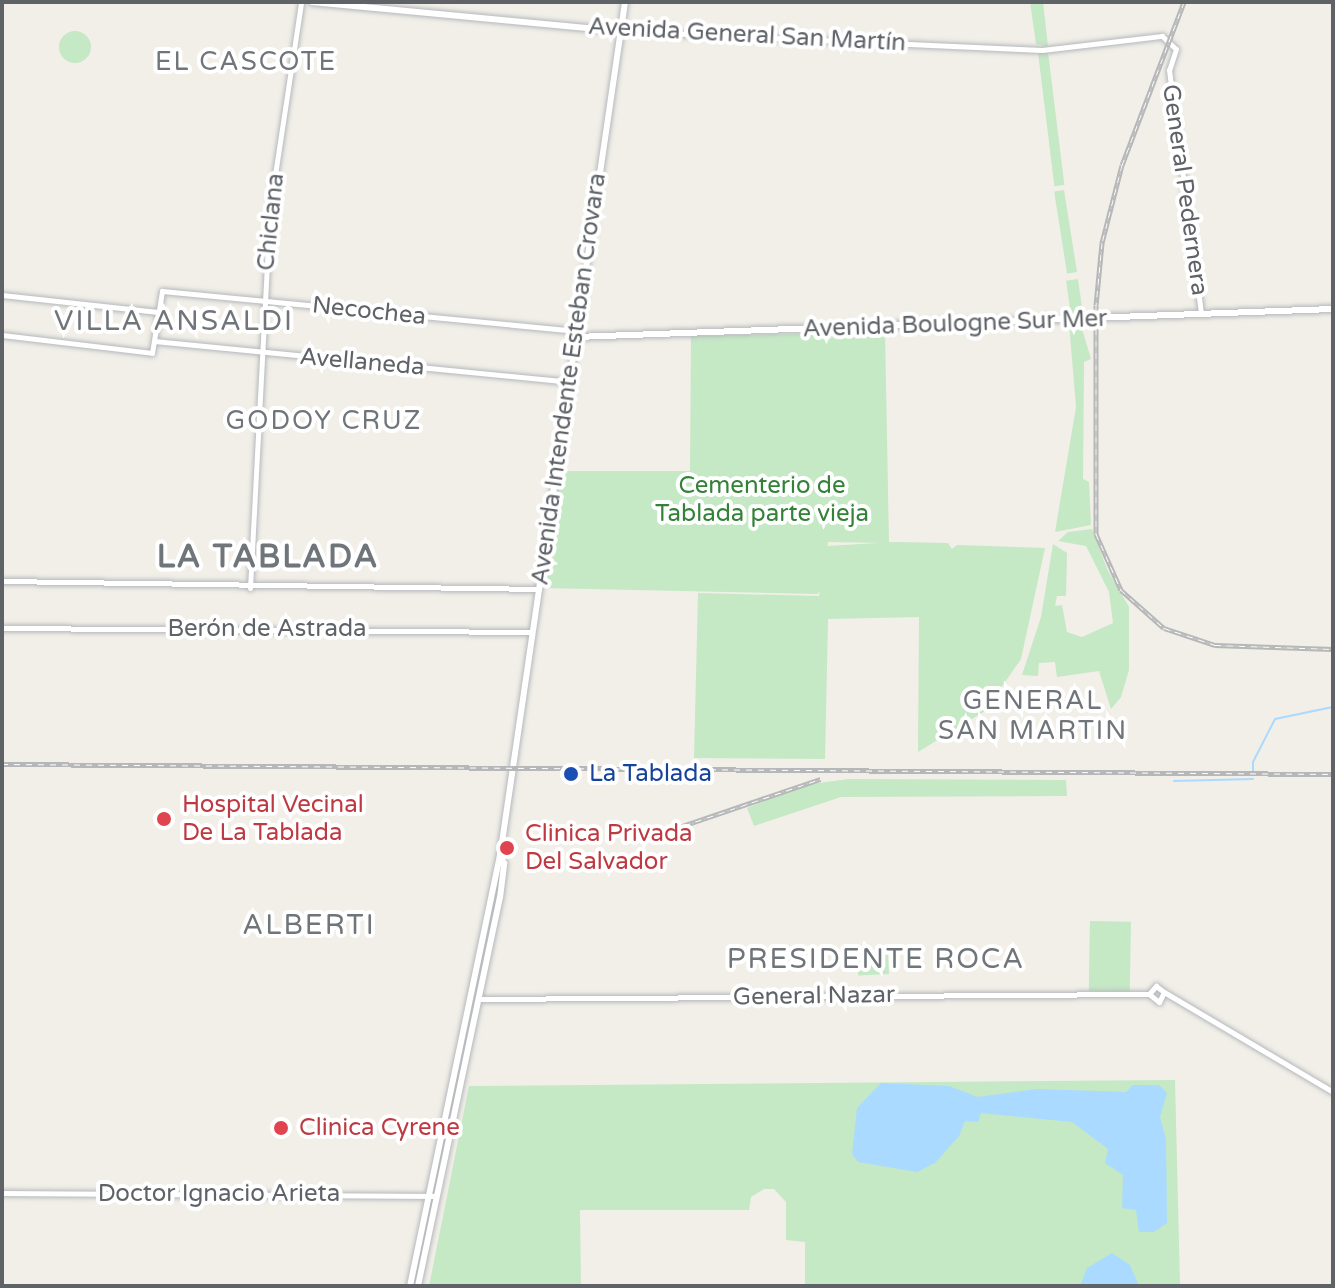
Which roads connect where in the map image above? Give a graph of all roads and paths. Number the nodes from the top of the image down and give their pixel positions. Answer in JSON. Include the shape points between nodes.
{"nodes":[{"id":1,"x":301,"y":2,"type":"edge"},
{"id":2,"x":312,"y":2,"type":"edge"},
{"id":3,"x":625,"y":2,"type":"edge"},
{"id":4,"x":621,"y":31,"type":"junction"},
{"id":5,"x":1169,"y":67,"type":"joint"},
{"id":6,"x":2,"y":295,"type":"edge"},
{"id":7,"x":264,"y":301,"type":"junction"},
{"id":8,"x":1333,"y":309,"type":"edge"},
{"id":9,"x":158,"y":312,"type":"junction"},
{"id":10,"x":1201,"y":314,"type":"junction"},
{"id":11,"x":577,"y":334,"type":"junction"},
{"id":12,"x":2,"y":335,"type":"edge"},
{"id":13,"x":154,"y":341,"type":"junction"},
{"id":14,"x":260,"y":352,"type":"junction"},
{"id":15,"x":569,"y":382,"type":"junction"},
{"id":16,"x":2,"y":581,"type":"edge"},
{"id":17,"x":250,"y":588,"type":"junction"},
{"id":18,"x":539,"y":589,"type":"junction"},
{"id":19,"x":2,"y":628,"type":"edge"},
{"id":20,"x":532,"y":632,"type":"junction"},
{"id":21,"x":500,"y":856,"type":"junction"},
{"id":22,"x":1164,"y":992,"type":"junction"},
{"id":23,"x":1149,"y":994,"type":"junction"},
{"id":24,"x":479,"y":999,"type":"junction"},
{"id":25,"x":1333,"y":1092,"type":"edge"},
{"id":26,"x":2,"y":1193,"type":"edge"},
{"id":27,"x":432,"y":1196,"type":"junction"},
{"id":28,"x":410,"y":1286,"type":"edge"},
{"id":29,"x":418,"y":1286,"type":"edge"}],
"edges":[{"from":1,"to":7,"type":"street","name":"Chiclana","via":[[271,200]]},
{"from":2,"to":4,"type":"main road","name":"Avenida General San Martín"},
{"from":3,"to":4,"type":"main road","name":"Avenida Intendente Esteban Crovara"},
{"from":4,"to":5,"type":"street","name":"Avenida General San Martín","via":[[1041,50],[1162,36],[1176,49]]},
{"from":4,"to":11,"type":"main road","name":"Avenida Intendente Esteban Crovara"},
{"from":5,"to":10,"type":"street","name":"General Pedernera"},
{"from":6,"to":9,"type":"street"},
{"from":7,"to":9,"type":"street","name":"Necochea","via":[[162,291]]},
{"from":7,"to":11,"type":"street","name":"Necochea"},
{"from":7,"to":14,"type":"street","name":"Chiclana"},
{"from":8,"to":10,"type":"main road","name":"Avenida Boulogne Sur Mer"},
{"from":9,"to":13,"type":"street"},
{"from":10,"to":11,"type":"main road","name":"Avenida Boulogne Sur Mer"},
{"from":11,"to":15,"type":"main road","name":"Avenida Intendente Esteban Crovara"},
{"from":12,"to":13,"type":"street","via":[[152,353]]},
{"from":13,"to":14,"type":"street","name":"Avellaneda"},
{"from":14,"to":15,"type":"street","name":"Avellaneda"},
{"from":14,"to":17,"type":"street","name":"Chiclana"},
{"from":15,"to":18,"type":"main road","name":"Avenida Intendente Esteban Crovara"},
{"from":16,"to":17,"type":"street"},
{"from":17,"to":18,"type":"street"},
{"from":18,"to":20,"type":"main road","name":"Avenida Intendente Esteban Crovara"},
{"from":19,"to":20,"type":"street","name":"Berón de Astrada"},
{"from":20,"to":21,"type":"main road","name":"Avenida Intendente Esteban Crovara"},
{"from":21,"to":24,"type":"main road","via":[[500,898]]},
{"from":21,"to":27,"type":"main road"},
{"from":22,"to":23,"type":"street","via":[[1156,986]]},
{"from":22,"to":23,"type":"street","via":[[1159,1002]]},
{"from":22,"to":25,"type":"street"},
{"from":23,"to":24,"type":"street","name":"General Nazar"},
{"from":24,"to":27,"type":"main road"},
{"from":26,"to":27,"type":"street","name":"Doctor Ignacio Arieta"},
{"from":27,"to":28,"type":"main road"},
{"from":27,"to":29,"type":"main road"}]}
